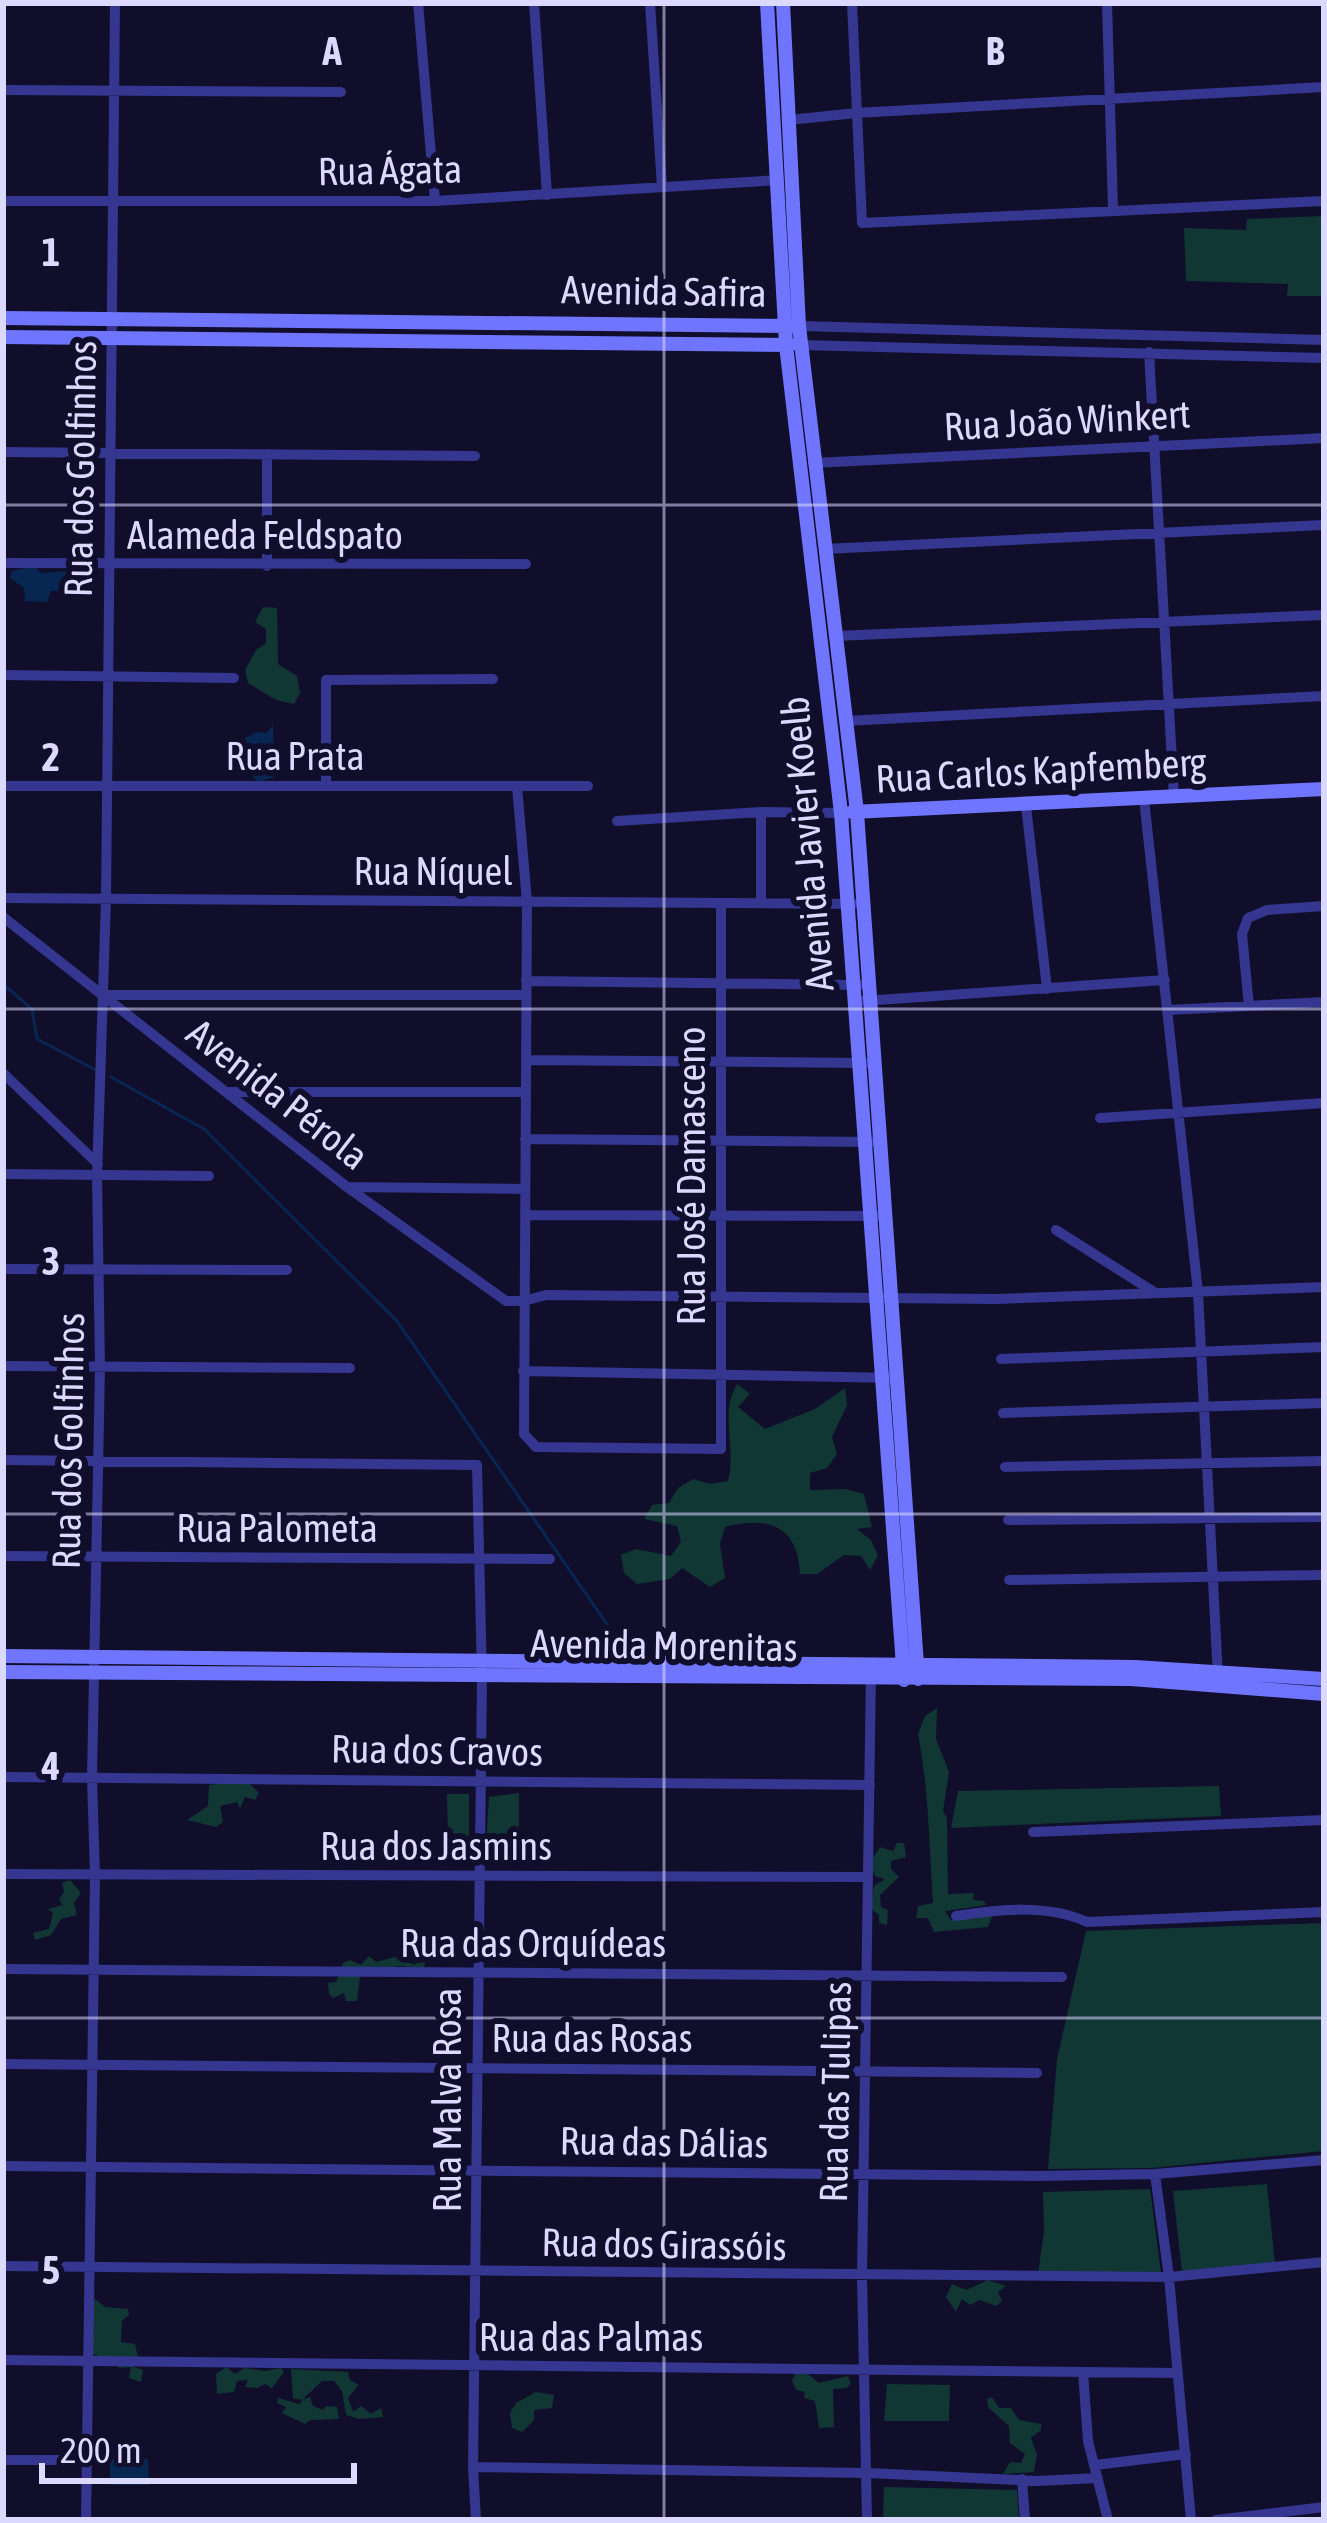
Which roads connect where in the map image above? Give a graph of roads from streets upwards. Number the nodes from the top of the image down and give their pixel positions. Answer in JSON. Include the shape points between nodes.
{"nodes":[{"id":1,"x":115,"y":3,"type":"edge"},
{"id":2,"x":418,"y":3,"type":"edge"},
{"id":3,"x":534,"y":3,"type":"edge"},
{"id":4,"x":650,"y":3,"type":"edge"},
{"id":5,"x":767,"y":3,"type":"edge"},
{"id":6,"x":783,"y":3,"type":"edge"},
{"id":7,"x":852,"y":3,"type":"edge"},
{"id":8,"x":1107,"y":3,"type":"edge"},
{"id":9,"x":1324,"y":87,"type":"edge"},
{"id":10,"x":3,"y":90,"type":"edge"},
{"id":11,"x":113,"y":91,"type":"junction"},
{"id":12,"x":341,"y":92,"type":"dead end"},
{"id":13,"x":1109,"y":98,"type":"junction"},
{"id":14,"x":856,"y":112,"type":"junction"},
{"id":15,"x":789,"y":120,"type":"junction"},
{"id":16,"x":784,"y":180,"type":"junction"},
{"id":17,"x":662,"y":187,"type":"junction"},
{"id":18,"x":547,"y":195,"type":"junction"},
{"id":19,"x":3,"y":201,"type":"edge"},
{"id":20,"x":435,"y":201,"type":"junction"},
{"id":21,"x":1324,"y":201,"type":"edge"},
{"id":22,"x":110,"y":202,"type":"junction"},
{"id":23,"x":1114,"y":209,"type":"junction"},
{"id":24,"x":3,"y":318,"type":"edge"},
{"id":25,"x":112,"y":319,"type":"junction"},
{"id":26,"x":362,"y":321,"type":"junction"},
{"id":27,"x":792,"y":326,"type":"junction"},
{"id":28,"x":3,"y":337,"type":"edge"},
{"id":29,"x":1148,"y":337,"type":"junction"},
{"id":30,"x":111,"y":339,"type":"junction"},
{"id":31,"x":1324,"y":340,"type":"edge"},
{"id":32,"x":363,"y":341,"type":"junction"},
{"id":33,"x":793,"y":346,"type":"junction"},
{"id":34,"x":1149,"y":355,"type":"junction"},
{"id":35,"x":1324,"y":358,"type":"edge"},
{"id":36,"x":1324,"y":438,"type":"edge"},
{"id":37,"x":1156,"y":446,"type":"junction"},
{"id":38,"x":3,"y":452,"type":"edge"},
{"id":39,"x":109,"y":454,"type":"junction"},
{"id":40,"x":267,"y":454,"type":"junction"},
{"id":41,"x":475,"y":456,"type":"dead end"},
{"id":42,"x":814,"y":463,"type":"junction"},
{"id":43,"x":1324,"y":525,"type":"edge"},
{"id":44,"x":1160,"y":536,"type":"junction"},
{"id":45,"x":824,"y":549,"type":"junction"},
{"id":46,"x":3,"y":563,"type":"edge"},
{"id":47,"x":526,"y":564,"type":"dead end"},
{"id":48,"x":109,"y":565,"type":"junction"},
{"id":49,"x":267,"y":566,"type":"junction"},
{"id":50,"x":1324,"y":615,"type":"edge"},
{"id":51,"x":1164,"y":623,"type":"junction"},
{"id":52,"x":835,"y":636,"type":"junction"},
{"id":53,"x":3,"y":675,"type":"edge"},
{"id":54,"x":107,"y":677,"type":"junction"},
{"id":55,"x":234,"y":678,"type":"dead end"},
{"id":56,"x":493,"y":679,"type":"dead end"},
{"id":57,"x":1324,"y":696,"type":"edge"},
{"id":58,"x":1168,"y":706,"type":"junction"},
{"id":59,"x":845,"y":722,"type":"junction"},
{"id":60,"x":3,"y":786,"type":"edge"},
{"id":61,"x":107,"y":786,"type":"junction"},
{"id":62,"x":326,"y":786,"type":"junction"},
{"id":63,"x":518,"y":786,"type":"junction"},
{"id":64,"x":588,"y":786,"type":"dead end"},
{"id":65,"x":1324,"y":789,"type":"edge"},
{"id":66,"x":1174,"y":797,"type":"junction"},
{"id":67,"x":1144,"y":799,"type":"junction"},
{"id":68,"x":1026,"y":806,"type":"junction"},
{"id":69,"x":760,"y":812,"type":"junction"},
{"id":70,"x":849,"y":812,"type":"junction"},
{"id":71,"x":616,"y":820,"type":"dead end"},
{"id":72,"x":3,"y":898,"type":"edge"},
{"id":73,"x":106,"y":899,"type":"junction"},
{"id":74,"x":526,"y":902,"type":"junction"},
{"id":75,"x":722,"y":902,"type":"junction"},
{"id":76,"x":761,"y":903,"type":"junction"},
{"id":77,"x":855,"y":904,"type":"junction"},
{"id":78,"x":1324,"y":906,"type":"edge"},
{"id":79,"x":3,"y":917,"type":"edge"},
{"id":80,"x":1165,"y":980,"type":"junction"},
{"id":81,"x":721,"y":983,"type":"junction"},
{"id":82,"x":526,"y":988,"type":"junction"},
{"id":83,"x":1047,"y":989,"type":"junction"},
{"id":84,"x":862,"y":993,"type":"junction"},
{"id":85,"x":104,"y":994,"type":"junction"},
{"id":86,"x":1324,"y":1002,"type":"edge"},
{"id":87,"x":1250,"y":1006,"type":"junction"},
{"id":88,"x":1169,"y":1010,"type":"junction"},
{"id":89,"x":526,"y":1060,"type":"junction"},
{"id":90,"x":721,"y":1060,"type":"junction"},
{"id":91,"x":867,"y":1063,"type":"junction"},
{"id":92,"x":5,"y":1076,"type":"edge"},
{"id":93,"x":525,"y":1091,"type":"junction"},
{"id":94,"x":229,"y":1092,"type":"junction"},
{"id":95,"x":1324,"y":1103,"type":"edge"},
{"id":96,"x":1180,"y":1113,"type":"junction"},
{"id":97,"x":1100,"y":1118,"type":"dead end"},
{"id":98,"x":525,"y":1138,"type":"junction"},
{"id":99,"x":721,"y":1140,"type":"junction"},
{"id":100,"x":873,"y":1142,"type":"junction"},
{"id":101,"x":98,"y":1170,"type":"junction"},
{"id":102,"x":3,"y":1174,"type":"edge"},
{"id":103,"x":209,"y":1176,"type":"dead end"},
{"id":104,"x":347,"y":1187,"type":"junction"},
{"id":105,"x":525,"y":1189,"type":"junction"},
{"id":106,"x":524,"y":1215,"type":"junction"},
{"id":107,"x":878,"y":1216,"type":"junction"},
{"id":108,"x":721,"y":1218,"type":"junction"},
{"id":109,"x":1056,"y":1230,"type":"dead end"},
{"id":110,"x":3,"y":1269,"type":"edge"},
{"id":111,"x":100,"y":1270,"type":"junction"},
{"id":112,"x":287,"y":1270,"type":"dead end"},
{"id":113,"x":1324,"y":1287,"type":"edge"},
{"id":114,"x":1198,"y":1292,"type":"junction"},
{"id":115,"x":1157,"y":1294,"type":"junction"},
{"id":116,"x":721,"y":1295,"type":"junction"},
{"id":117,"x":875,"y":1298,"type":"junction"},
{"id":118,"x":893,"y":1299,"type":"junction"},
{"id":119,"x":524,"y":1301,"type":"junction"},
{"id":120,"x":1324,"y":1347,"type":"edge"},
{"id":121,"x":1202,"y":1350,"type":"junction"},
{"id":122,"x":1000,"y":1359,"type":"dead end"},
{"id":123,"x":3,"y":1366,"type":"edge"},
{"id":124,"x":100,"y":1367,"type":"junction"},
{"id":125,"x":350,"y":1368,"type":"dead end"},
{"id":126,"x":523,"y":1371,"type":"junction"},
{"id":127,"x":721,"y":1375,"type":"junction"},
{"id":128,"x":881,"y":1378,"type":"junction"},
{"id":129,"x":898,"y":1378,"type":"junction"},
{"id":130,"x":1324,"y":1403,"type":"edge"},
{"id":131,"x":1205,"y":1406,"type":"junction"},
{"id":132,"x":1003,"y":1412,"type":"dead end"},
{"id":133,"x":3,"y":1460,"type":"edge"},
{"id":134,"x":1324,"y":1461,"type":"edge"},
{"id":135,"x":99,"y":1462,"type":"junction"},
{"id":136,"x":1208,"y":1462,"type":"junction"},
{"id":137,"x":1005,"y":1467,"type":"dead end"},
{"id":138,"x":1324,"y":1517,"type":"edge"},
{"id":139,"x":1210,"y":1519,"type":"junction"},
{"id":140,"x":1008,"y":1520,"type":"dead end"},
{"id":141,"x":3,"y":1556,"type":"edge"},
{"id":142,"x":97,"y":1556,"type":"junction"},
{"id":143,"x":478,"y":1559,"type":"junction"},
{"id":144,"x":550,"y":1559,"type":"dead end"},
{"id":145,"x":1324,"y":1575,"type":"edge"},
{"id":146,"x":1213,"y":1576,"type":"junction"},
{"id":147,"x":1010,"y":1580,"type":"dead end"},
{"id":148,"x":3,"y":1656,"type":"edge"},
{"id":149,"x":96,"y":1665,"type":"junction"},
{"id":150,"x":482,"y":1669,"type":"junction"},
{"id":151,"x":3,"y":1672,"type":"edge"},
{"id":152,"x":871,"y":1672,"type":"junction"},
{"id":153,"x":910,"y":1672,"type":"junction"},
{"id":154,"x":1218,"y":1679,"type":"junction"},
{"id":155,"x":1324,"y":1679,"type":"edge"},
{"id":156,"x":1324,"y":1694,"type":"edge"},
{"id":157,"x":3,"y":1777,"type":"edge"},
{"id":158,"x":92,"y":1778,"type":"junction"},
{"id":159,"x":481,"y":1781,"type":"junction"},
{"id":160,"x":870,"y":1785,"type":"junction"},
{"id":161,"x":1324,"y":1820,"type":"edge"},
{"id":162,"x":1034,"y":1832,"type":"dead end"},
{"id":163,"x":3,"y":1874,"type":"edge"},
{"id":164,"x":94,"y":1875,"type":"junction"},
{"id":165,"x":479,"y":1876,"type":"junction"},
{"id":166,"x":868,"y":1877,"type":"junction"},
{"id":167,"x":1324,"y":1912,"type":"edge"},
{"id":168,"x":956,"y":1916,"type":"dead end"},
{"id":169,"x":3,"y":1969,"type":"edge"},
{"id":170,"x":93,"y":1970,"type":"junction"},
{"id":171,"x":478,"y":1972,"type":"junction"},
{"id":172,"x":866,"y":1975,"type":"junction"},
{"id":173,"x":1062,"y":1977,"type":"dead end"},
{"id":174,"x":3,"y":2064,"type":"edge"},
{"id":175,"x":92,"y":2065,"type":"junction"},
{"id":176,"x":476,"y":2067,"type":"junction"},
{"id":177,"x":866,"y":2070,"type":"junction"},
{"id":178,"x":1036,"y":2073,"type":"dead end"},
{"id":179,"x":1324,"y":2160,"type":"edge"},
{"id":180,"x":3,"y":2166,"type":"edge"},
{"id":181,"x":91,"y":2168,"type":"junction"},
{"id":182,"x":476,"y":2170,"type":"junction"},
{"id":183,"x":864,"y":2174,"type":"junction"},
{"id":184,"x":1155,"y":2174,"type":"junction"},
{"id":185,"x":1324,"y":2262,"type":"edge"},
{"id":186,"x":3,"y":2266,"type":"edge"},
{"id":187,"x":88,"y":2267,"type":"junction"},
{"id":188,"x":475,"y":2272,"type":"junction"},
{"id":189,"x":862,"y":2276,"type":"junction"},
{"id":190,"x":1169,"y":2277,"type":"junction"},
{"id":191,"x":3,"y":2360,"type":"edge"},
{"id":192,"x":87,"y":2361,"type":"junction"},
{"id":193,"x":474,"y":2366,"type":"junction"},
{"id":194,"x":864,"y":2369,"type":"junction"},
{"id":195,"x":1083,"y":2372,"type":"junction"},
{"id":196,"x":1178,"y":2373,"type":"junction"},
{"id":197,"x":1186,"y":2454,"type":"junction"},
{"id":198,"x":3,"y":2459,"type":"edge"},
{"id":199,"x":86,"y":2460,"type":"junction"},
{"id":200,"x":473,"y":2467,"type":"junction"},
{"id":201,"x":1097,"y":2472,"type":"junction"},
{"id":202,"x":868,"y":2473,"type":"junction"},
{"id":203,"x":1022,"y":2480,"type":"junction"},
{"id":204,"x":1324,"y":2507,"type":"edge"},
{"id":205,"x":86,"y":2520,"type":"edge"},
{"id":206,"x":476,"y":2520,"type":"edge"},
{"id":207,"x":867,"y":2520,"type":"edge"},
{"id":208,"x":1025,"y":2520,"type":"edge"},
{"id":209,"x":1108,"y":2520,"type":"edge"},
{"id":210,"x":1191,"y":2520,"type":"edge"},
{"id":211,"x":1216,"y":2520,"type":"edge"}],
"edges":[{"from":1,"to":11,"type":"street","name":"Rua dos Golfinhos"},
{"from":2,"to":20,"type":"street"},
{"from":3,"to":18,"type":"street"},
{"from":4,"to":17,"type":"street"},
{"from":5,"to":16,"type":"street","name":"Avenida Javier Koelb"},
{"from":6,"to":15,"type":"street","name":"Avenida Javier Koelb"},
{"from":7,"to":14,"type":"street"},
{"from":8,"to":13,"type":"street"},
{"from":9,"to":13,"type":"street"},
{"from":10,"to":11,"type":"street"},
{"from":11,"to":12,"type":"street"},
{"from":11,"to":22,"type":"street","name":"Rua dos Golfinhos"},
{"from":13,"to":14,"type":"street"},
{"from":13,"to":23,"type":"street"},
{"from":14,"to":15,"type":"street"},
{"from":14,"to":23,"type":"street","via":[[862,223]]},
{"from":15,"to":16,"type":"street","name":"Avenida Javier Koelb"},
{"from":16,"to":17,"type":"street","name":"Rua Ágata"},
{"from":16,"to":27,"type":"street","name":"Avenida Javier Koelb"},
{"from":17,"to":18,"type":"street","name":"Rua Ágata"},
{"from":18,"to":20,"type":"street","name":"Rua Ágata"},
{"from":19,"to":22,"type":"street","name":"Rua Ágata"},
{"from":20,"to":22,"type":"street","name":"Rua Ágata"},
{"from":21,"to":23,"type":"street"},
{"from":22,"to":25,"type":"street","name":"Rua dos Golfinhos"},
{"from":24,"to":25,"type":"street","name":"Avenida Safira"},
{"from":25,"to":26,"type":"street","name":"Avenida Safira"},
{"from":25,"to":30,"type":"street","name":"Rua dos Golfinhos"},
{"from":26,"to":27,"type":"street","name":"Avenida Safira"},
{"from":26,"to":32,"type":"street"},
{"from":27,"to":29,"type":"street","name":"Avenida Safira"},
{"from":27,"to":33,"type":"street","name":"Avenida Javier Koelb"},
{"from":28,"to":30,"type":"street","name":"Avenida Safira"},
{"from":29,"to":31,"type":"street","name":"Avenida Safira"},
{"from":29,"to":34,"type":"street"},
{"from":30,"to":32,"type":"street","name":"Avenida Safira"},
{"from":30,"to":39,"type":"street","name":"Rua dos Golfinhos"},
{"from":32,"to":33,"type":"street","name":"Avenida Safira"},
{"from":33,"to":34,"type":"street","name":"Avenida Safira"},
{"from":33,"to":42,"type":"street","name":"Avenida Javier Koelb"},
{"from":33,"to":70,"type":"street","name":"Avenida Javier Koelb"},
{"from":34,"to":35,"type":"street","name":"Avenida Safira"},
{"from":34,"to":37,"type":"street"},
{"from":36,"to":37,"type":"street","name":"Rua João Winkert"},
{"from":37,"to":42,"type":"street","name":"Rua João Winkert"},
{"from":37,"to":44,"type":"street"},
{"from":38,"to":39,"type":"street"},
{"from":39,"to":40,"type":"street"},
{"from":39,"to":48,"type":"street","name":"Rua dos Golfinhos"},
{"from":40,"to":41,"type":"street"},
{"from":40,"to":49,"type":"street"},
{"from":42,"to":45,"type":"street","name":"Avenida Javier Koelb"},
{"from":43,"to":44,"type":"street"},
{"from":44,"to":45,"type":"street"},
{"from":44,"to":51,"type":"street"},
{"from":45,"to":52,"type":"street","name":"Avenida Javier Koelb"},
{"from":46,"to":48,"type":"street","name":"Alameda Feldspato"},
{"from":47,"to":49,"type":"street","name":"Alameda Feldspato"},
{"from":48,"to":49,"type":"street","name":"Alameda Feldspato"},
{"from":48,"to":54,"type":"street","name":"Rua dos Golfinhos"},
{"from":50,"to":51,"type":"street"},
{"from":51,"to":52,"type":"street"},
{"from":51,"to":58,"type":"street"},
{"from":52,"to":59,"type":"street","name":"Avenida Javier Koelb"},
{"from":53,"to":54,"type":"street"},
{"from":54,"to":55,"type":"street"},
{"from":54,"to":61,"type":"street","name":"Rua dos Golfinhos"},
{"from":56,"to":62,"type":"street","via":[[326,680]]},
{"from":57,"to":58,"type":"street"},
{"from":58,"to":59,"type":"street"},
{"from":58,"to":66,"type":"street"},
{"from":59,"to":70,"type":"street","name":"Avenida Javier Koelb"},
{"from":60,"to":61,"type":"street","name":"Rua Prata"},
{"from":61,"to":62,"type":"street","name":"Rua Prata"},
{"from":61,"to":73,"type":"street","name":"Rua dos Golfinhos"},
{"from":62,"to":63,"type":"street","name":"Rua Prata"},
{"from":63,"to":64,"type":"street","name":"Rua Prata"},
{"from":63,"to":74,"type":"street"},
{"from":65,"to":66,"type":"street","name":"Rua Carlos Kapfemberg"},
{"from":66,"to":67,"type":"street","name":"Rua Carlos Kapfemberg"},
{"from":67,"to":68,"type":"street","name":"Rua Carlos Kapfemberg"},
{"from":67,"to":80,"type":"street"},
{"from":68,"to":70,"type":"street","name":"Rua Carlos Kapfemberg"},
{"from":68,"to":83,"type":"street"},
{"from":69,"to":70,"type":"street","name":"Rua Carlos Kapfemberg"},
{"from":69,"to":71,"type":"street","name":"Rua Carlos Kapfemberg"},
{"from":69,"to":76,"type":"street"},
{"from":70,"to":77,"type":"street","name":"Avenida Javier Koelb"},
{"from":72,"to":73,"type":"street","name":"Rua Níquel"},
{"from":73,"to":74,"type":"street","name":"Rua Níquel"},
{"from":73,"to":85,"type":"street","name":"Rua dos Golfinhos"},
{"from":74,"to":75,"type":"street","name":"Rua Níquel"},
{"from":74,"to":82,"type":"street"},
{"from":75,"to":76,"type":"street","name":"Rua Níquel"},
{"from":75,"to":81,"type":"street","name":"Rua José Damasceno"},
{"from":76,"to":77,"type":"street","name":"Rua Níquel"},
{"from":77,"to":84,"type":"street","name":"Avenida Javier Koelb"},
{"from":78,"to":87,"type":"street","via":[[1248,918],[1242,934]]},
{"from":79,"to":85,"type":"street","name":"Avenida Pérola"},
{"from":80,"to":83,"type":"street"},
{"from":80,"to":88,"type":"street"},
{"from":81,"to":82,"type":"street"},
{"from":81,"to":84,"type":"street"},
{"from":81,"to":90,"type":"street","name":"Rua José Damasceno"},
{"from":82,"to":85,"type":"street"},
{"from":82,"to":89,"type":"street"},
{"from":83,"to":84,"type":"street"},
{"from":84,"to":91,"type":"street","name":"Avenida Javier Koelb"},
{"from":85,"to":94,"type":"street","name":"Avenida Pérola"},
{"from":85,"to":101,"type":"street","name":"Rua dos Golfinhos"},
{"from":86,"to":87,"type":"street"},
{"from":87,"to":88,"type":"street"},
{"from":88,"to":96,"type":"street"},
{"from":89,"to":90,"type":"street"},
{"from":89,"to":93,"type":"street"},
{"from":90,"to":91,"type":"street"},
{"from":90,"to":99,"type":"street","name":"Rua José Damasceno"},
{"from":91,"to":100,"type":"street","name":"Avenida Javier Koelb"},
{"from":92,"to":101,"type":"street"},
{"from":93,"to":94,"type":"street"},
{"from":93,"to":98,"type":"street"},
{"from":94,"to":104,"type":"street","name":"Avenida Pérola"},
{"from":95,"to":96,"type":"street"},
{"from":96,"to":97,"type":"street"},
{"from":96,"to":114,"type":"street"},
{"from":98,"to":99,"type":"street"},
{"from":98,"to":105,"type":"street"},
{"from":99,"to":100,"type":"street"},
{"from":99,"to":108,"type":"street","name":"Rua José Damasceno"},
{"from":100,"to":107,"type":"street","name":"Avenida Javier Koelb"},
{"from":101,"to":102,"type":"street"},
{"from":101,"to":103,"type":"street"},
{"from":101,"to":111,"type":"street","name":"Rua dos Golfinhos"},
{"from":104,"to":105,"type":"street"},
{"from":104,"to":119,"type":"street","name":"Avenida Pérola","via":[[506,1301]]},
{"from":105,"to":106,"type":"street"},
{"from":106,"to":108,"type":"street"},
{"from":106,"to":119,"type":"street"},
{"from":107,"to":108,"type":"street"},
{"from":107,"to":117,"type":"street","name":"Avenida Javier Koelb"},
{"from":107,"to":118,"type":"street","name":"Avenida Javier Koelb"},
{"from":108,"to":116,"type":"street","name":"Rua José Damasceno"},
{"from":109,"to":115,"type":"street"},
{"from":110,"to":111,"type":"street"},
{"from":111,"to":112,"type":"street"},
{"from":111,"to":124,"type":"street","name":"Rua dos Golfinhos"},
{"from":113,"to":114,"type":"street"},
{"from":114,"to":115,"type":"street"},
{"from":114,"to":121,"type":"street"},
{"from":115,"to":118,"type":"street"},
{"from":116,"to":117,"type":"street"},
{"from":116,"to":119,"type":"street"},
{"from":116,"to":127,"type":"street","name":"Rua José Damasceno"},
{"from":117,"to":118,"type":"street"},
{"from":117,"to":128,"type":"street","name":"Avenida Javier Koelb"},
{"from":118,"to":129,"type":"street","name":"Avenida Javier Koelb"},
{"from":119,"to":126,"type":"street"},
{"from":120,"to":121,"type":"street"},
{"from":121,"to":122,"type":"street"},
{"from":121,"to":131,"type":"street"},
{"from":123,"to":124,"type":"street"},
{"from":124,"to":125,"type":"street"},
{"from":124,"to":135,"type":"street","name":"Rua dos Golfinhos"},
{"from":126,"to":127,"type":"street"},
{"from":126,"to":127,"type":"street","name":"Rua José Damasceno","via":[[524,1434],[536,1447],[721,1448]]},
{"from":127,"to":128,"type":"street"},
{"from":128,"to":129,"type":"street"},
{"from":128,"to":153,"type":"street","name":"Avenida Javier Koelb"},
{"from":129,"to":153,"type":"street","name":"Avenida Javier Koelb"},
{"from":130,"to":131,"type":"street"},
{"from":131,"to":132,"type":"street"},
{"from":131,"to":136,"type":"street"},
{"from":133,"to":135,"type":"street"},
{"from":134,"to":136,"type":"street"},
{"from":135,"to":142,"type":"street","name":"Rua dos Golfinhos"},
{"from":135,"to":143,"type":"street","name":"Rua Malva Rosa","via":[[478,1466]]},
{"from":136,"to":137,"type":"street"},
{"from":136,"to":139,"type":"street"},
{"from":138,"to":139,"type":"street"},
{"from":139,"to":140,"type":"street"},
{"from":139,"to":146,"type":"street"},
{"from":141,"to":142,"type":"street","name":"Rua Palometa"},
{"from":142,"to":143,"type":"street","name":"Rua Palometa"},
{"from":142,"to":149,"type":"street","name":"Rua dos Golfinhos"},
{"from":143,"to":144,"type":"street","name":"Rua Palometa"},
{"from":143,"to":150,"type":"street","name":"Rua Malva Rosa"},
{"from":145,"to":146,"type":"street"},
{"from":146,"to":147,"type":"street"},
{"from":146,"to":154,"type":"street"},
{"from":148,"to":149,"type":"street","name":"Avenida Morenitas"},
{"from":149,"to":150,"type":"street","name":"Avenida Morenitas"},
{"from":149,"to":151,"type":"street","name":"Avenida Morenitas"},
{"from":149,"to":158,"type":"street","name":"Rua dos Golfinhos"},
{"from":150,"to":152,"type":"street","name":"Avenida Morenitas"},
{"from":150,"to":159,"type":"street","name":"Rua Malva Rosa"},
{"from":152,"to":153,"type":"street","name":"Avenida Morenitas"},
{"from":152,"to":160,"type":"street","name":"Rua das Tulipas"},
{"from":153,"to":154,"type":"street","name":"Avenida Morenitas"},
{"from":154,"to":155,"type":"street","name":"Avenida Morenitas"},
{"from":154,"to":156,"type":"street","name":"Avenida Morenitas"},
{"from":157,"to":158,"type":"street","name":"Rua dos Cravos"},
{"from":158,"to":159,"type":"street","name":"Rua dos Cravos"},
{"from":158,"to":164,"type":"street","name":"Rua dos Golfinhos"},
{"from":159,"to":160,"type":"street","name":"Rua dos Cravos"},
{"from":159,"to":165,"type":"street","name":"Rua Malva Rosa"},
{"from":160,"to":166,"type":"street","name":"Rua das Tulipas"},
{"from":161,"to":162,"type":"street"},
{"from":163,"to":164,"type":"street","name":"Rua dos Jasmins"},
{"from":164,"to":165,"type":"street","name":"Rua dos Jasmins"},
{"from":164,"to":170,"type":"street","name":"Rua dos Golfinhos"},
{"from":165,"to":166,"type":"street","name":"Rua dos Jasmins"},
{"from":165,"to":171,"type":"street","name":"Rua Malva Rosa"},
{"from":166,"to":172,"type":"street","name":"Rua das Tulipas"},
{"from":167,"to":168,"type":"street","via":[[1088,1922],[1065,1912]]},
{"from":169,"to":170,"type":"street","name":"Rua das Orquídeas"},
{"from":170,"to":171,"type":"street","name":"Rua das Orquídeas"},
{"from":170,"to":175,"type":"street","name":"Rua dos Golfinhos"},
{"from":171,"to":172,"type":"street","name":"Rua das Orquídeas"},
{"from":171,"to":176,"type":"street","name":"Rua Malva Rosa"},
{"from":172,"to":173,"type":"street","name":"Rua das Orquídeas"},
{"from":172,"to":177,"type":"street","name":"Rua das Tulipas"},
{"from":174,"to":175,"type":"street","name":"Rua das Rosas"},
{"from":175,"to":176,"type":"street","name":"Rua das Rosas"},
{"from":175,"to":181,"type":"street","name":"Rua dos Golfinhos"},
{"from":176,"to":177,"type":"street","name":"Rua das Rosas"},
{"from":176,"to":182,"type":"street","name":"Rua Malva Rosa"},
{"from":177,"to":178,"type":"street","name":"Rua das Rosas"},
{"from":177,"to":183,"type":"street","name":"Rua das Tulipas"},
{"from":179,"to":184,"type":"street","name":"Rua das Dálias"},
{"from":180,"to":181,"type":"street","name":"Rua das Dálias"},
{"from":181,"to":182,"type":"street","name":"Rua das Dálias"},
{"from":181,"to":187,"type":"street","name":"Rua dos Golfinhos"},
{"from":182,"to":183,"type":"street","name":"Rua das Dálias"},
{"from":182,"to":188,"type":"street","name":"Rua Malva Rosa"},
{"from":183,"to":184,"type":"street","name":"Rua das Dálias"},
{"from":183,"to":189,"type":"street","name":"Rua das Tulipas"},
{"from":184,"to":190,"type":"street"},
{"from":185,"to":190,"type":"street","name":"Rua dos Girassóis"},
{"from":186,"to":187,"type":"street","name":"Rua dos Girassóis"},
{"from":187,"to":188,"type":"street","name":"Rua dos Girassóis"},
{"from":187,"to":192,"type":"street","name":"Rua dos Golfinhos"},
{"from":188,"to":189,"type":"street","name":"Rua dos Girassóis"},
{"from":188,"to":193,"type":"street","name":"Rua Malva Rosa"},
{"from":189,"to":190,"type":"street","name":"Rua dos Girassóis"},
{"from":189,"to":194,"type":"street","name":"Rua das Tulipas"},
{"from":190,"to":196,"type":"street"},
{"from":191,"to":192,"type":"street","name":"Rua das Palmas"},
{"from":192,"to":193,"type":"street","name":"Rua das Palmas"},
{"from":192,"to":199,"type":"street","name":"Rua dos Golfinhos"},
{"from":193,"to":194,"type":"street","name":"Rua das Palmas"},
{"from":193,"to":200,"type":"street","name":"Rua Malva Rosa"},
{"from":194,"to":195,"type":"street","name":"Rua das Palmas"},
{"from":194,"to":202,"type":"street","name":"Rua das Tulipas"},
{"from":195,"to":196,"type":"street","name":"Rua das Palmas"},
{"from":195,"to":201,"type":"street"},
{"from":196,"to":197,"type":"street"},
{"from":197,"to":201,"type":"street"},
{"from":197,"to":210,"type":"street"},
{"from":198,"to":199,"type":"street"},
{"from":199,"to":205,"type":"street","name":"Rua dos Golfinhos"},
{"from":200,"to":202,"type":"street"},
{"from":200,"to":206,"type":"street","name":"Rua Malva Rosa"},
{"from":201,"to":203,"type":"street"},
{"from":201,"to":209,"type":"street"},
{"from":202,"to":203,"type":"street"},
{"from":202,"to":207,"type":"street","name":"Rua das Tulipas"},
{"from":203,"to":208,"type":"street"},
{"from":204,"to":211,"type":"street"}]}
